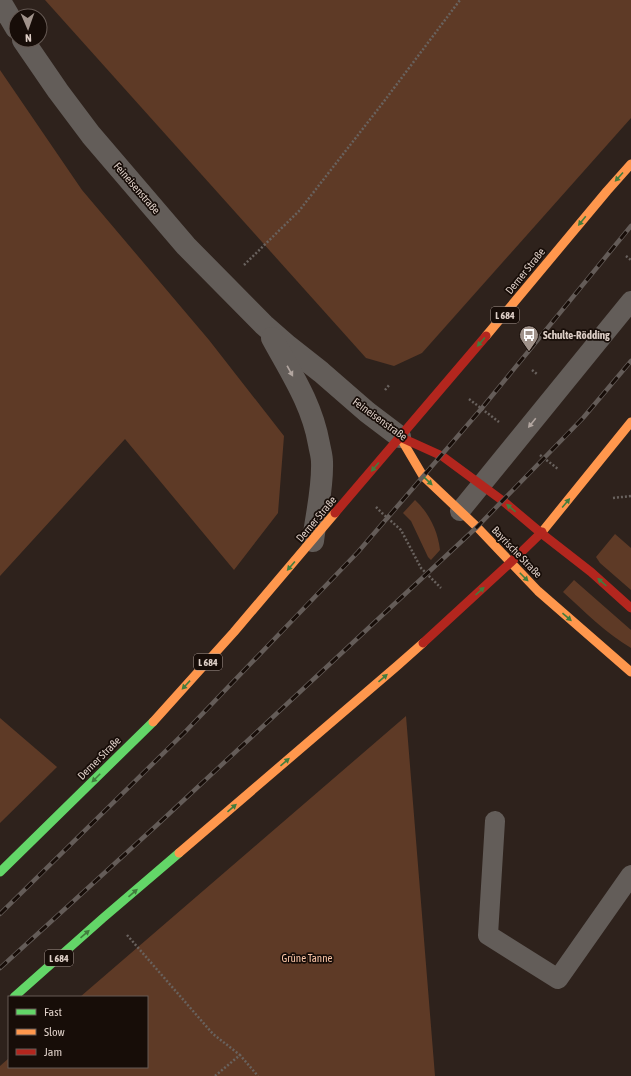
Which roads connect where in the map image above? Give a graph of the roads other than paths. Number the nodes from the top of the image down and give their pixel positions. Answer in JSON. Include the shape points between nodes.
{"nodes":[{"id":1,"x":0,"y":1,"type":"edge"},
{"id":2,"x":8,"y":14,"type":"edge"},
{"id":3,"x":28,"y":48,"type":"edge"},
{"id":4,"x":631,"y":164,"type":"edge"},
{"id":5,"x":631,"y":301,"type":"edge"},
{"id":6,"x":264,"y":325,"type":"junction"},
{"id":7,"x":631,"y":422,"type":"edge"},
{"id":8,"x":400,"y":437,"type":"junction"},
{"id":9,"x":480,"y":485,"type":"junction"},
{"id":10,"x":460,"y":511,"type":"junction"},
{"id":11,"x":541,"y":533,"type":"junction"},
{"id":12,"x":312,"y":541,"type":"junction"},
{"id":13,"x":510,"y":563,"type":"junction"},
{"id":14,"x":631,"y":608,"type":"edge"},
{"id":15,"x":631,"y":672,"type":"edge"},
{"id":16,"x":495,"y":821,"type":"dead end"},
{"id":17,"x":0,"y":872,"type":"edge"},
{"id":18,"x":631,"y":875,"type":"edge"},
{"id":19,"x":15,"y":996,"type":"edge"}],
"edges":[{"from":1,"to":2,"type":"street"},
{"from":3,"to":6,"type":"street","name":"Feineisenstraße","via":[[91,135],[186,246]]},
{"from":4,"to":8,"type":"main road","name":"Derner Straße","number":"L 684","one_way":true},
{"from":5,"to":9,"type":"lane","one_way":true},
{"from":6,"to":8,"type":"street","name":"Feineisenstraße"},
{"from":6,"to":12,"type":"street","name":"Feineisenstraße","one_way":true,"via":[[301,391],[312,414],[316,431],[322,462]]},
{"from":11,"to":7,"type":"main road","number":"L 684","one_way":true},
{"from":8,"to":9,"type":"main road","name":"Feineisenstraße","via":[[442,456]]},
{"from":8,"to":10,"type":"main road","name":"Bayrische Straße","one_way":true,"via":[[423,476]]},
{"from":8,"to":12,"type":"main road","name":"Derner Straße","number":"L 684","one_way":true},
{"from":9,"to":10,"type":"lane"},
{"from":11,"to":9,"type":"main road","name":"Feineisenstraße","one_way":true},
{"from":10,"to":13,"type":"main road","name":"Bayrische Straße"},
{"from":11,"to":13,"type":"main road","number":"L 684"},
{"from":14,"to":11,"type":"main road","one_way":true,"via":[[591,572]]},
{"from":12,"to":17,"type":"main road","name":"Derner Straße","number":"L 684","one_way":true,"via":[[154,721]]},
{"from":13,"to":15,"type":"main road","name":"Bayrische Straße","one_way":true,"via":[[538,591]]},
{"from":19,"to":13,"type":"main road","number":"L 684","one_way":true,"via":[[397,666]]},
{"from":16,"to":18,"type":"lane","via":[[488,935],[558,979]]}]}
